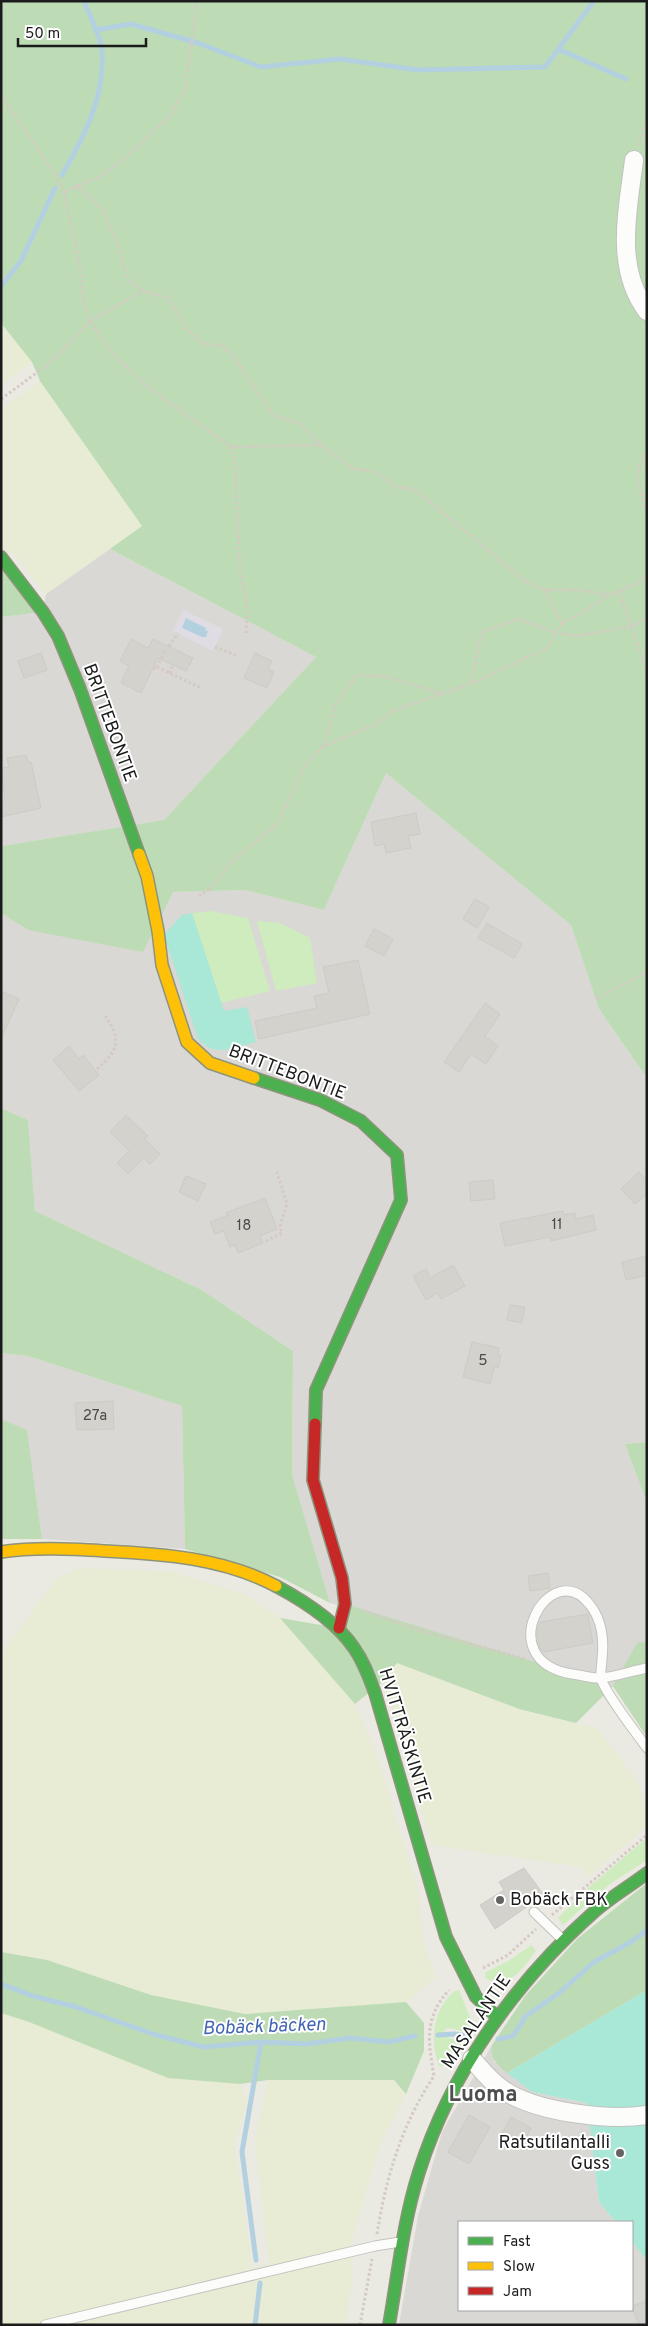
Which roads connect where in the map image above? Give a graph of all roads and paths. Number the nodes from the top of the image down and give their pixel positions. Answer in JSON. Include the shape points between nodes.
{"nodes":[{"id":1,"x":197,"y":1,"type":"edge"},
{"id":2,"x":1,"y":96,"type":"edge"},
{"id":3,"x":647,"y":117,"type":"edge"},
{"id":4,"x":634,"y":160,"type":"joint"},
{"id":5,"x":76,"y":186,"type":"junction"},
{"id":6,"x":64,"y":192,"type":"junction"},
{"id":7,"x":143,"y":291,"type":"junction"},
{"id":8,"x":647,"y":311,"type":"edge"},
{"id":9,"x":90,"y":322,"type":"junction"},
{"id":10,"x":1,"y":400,"type":"edge"},
{"id":11,"x":321,"y":445,"type":"junction"},
{"id":12,"x":231,"y":447,"type":"junction"},
{"id":13,"x":647,"y":451,"type":"edge"},
{"id":14,"x":647,"y":514,"type":"edge"},
{"id":15,"x":1,"y":557,"type":"edge"},
{"id":16,"x":647,"y":574,"type":"edge"},
{"id":17,"x":544,"y":590,"type":"junction"},
{"id":18,"x":618,"y":591,"type":"junction"},
{"id":19,"x":609,"y":595,"type":"junction"},
{"id":20,"x":647,"y":619,"type":"edge"},
{"id":21,"x":562,"y":623,"type":"junction"},
{"id":22,"x":632,"y":626,"type":"junction"},
{"id":23,"x":557,"y":633,"type":"junction"},
{"id":24,"x":178,"y":634,"type":"dead end"},
{"id":25,"x":246,"y":634,"type":"dead end"},
{"id":26,"x":169,"y":646,"type":"dead end"},
{"id":27,"x":215,"y":647,"type":"dead end"},
{"id":28,"x":165,"y":651,"type":"dead end"},
{"id":29,"x":237,"y":656,"type":"dead end"},
{"id":30,"x":173,"y":665,"type":"dead end"},
{"id":31,"x":169,"y":673,"type":"junction"},
{"id":32,"x":647,"y":676,"type":"edge"},
{"id":33,"x":470,"y":684,"type":"junction"},
{"id":34,"x":201,"y":688,"type":"dead end"},
{"id":35,"x":442,"y":694,"type":"junction"},
{"id":36,"x":324,"y":746,"type":"junction"},
{"id":37,"x":199,"y":896,"type":"dead end"},
{"id":38,"x":647,"y":972,"type":"edge"},
{"id":39,"x":596,"y":999,"type":"dead end"},
{"id":40,"x":105,"y":1015,"type":"dead end"},
{"id":41,"x":97,"y":1069,"type":"dead end"},
{"id":42,"x":277,"y":1172,"type":"dead end"},
{"id":43,"x":266,"y":1241,"type":"dead end"},
{"id":44,"x":1,"y":1552,"type":"edge"},
{"id":45,"x":345,"y":1604,"type":"junction"},
{"id":46,"x":339,"y":1628,"type":"junction"},
{"id":47,"x":543,"y":1663,"type":"junction"},
{"id":48,"x":647,"y":1668,"type":"edge"},
{"id":49,"x":601,"y":1678,"type":"junction"},
{"id":50,"x":647,"y":1748,"type":"edge"},
{"id":51,"x":647,"y":1873,"type":"edge"},
{"id":52,"x":534,"y":1912,"type":"dead end"},
{"id":53,"x":564,"y":1941,"type":"junction"},
{"id":54,"x":433,"y":2013,"type":"dead end"},
{"id":55,"x":498,"y":2018,"type":"junction"},
{"id":56,"x":472,"y":2059,"type":"junction"},
{"id":57,"x":647,"y":2115,"type":"edge"},
{"id":58,"x":404,"y":2241,"type":"junction"},
{"id":59,"x":374,"y":2246,"type":"junction"},
{"id":60,"x":45,"y":2325,"type":"edge"},
{"id":61,"x":360,"y":2325,"type":"edge"},
{"id":62,"x":389,"y":2325,"type":"edge"}],
"edges":[{"from":1,"to":5,"type":"path","via":[[185,90],[170,116],[124,159],[101,176]]},
{"from":2,"to":6,"type":"path"},
{"from":3,"to":4,"type":"path"},
{"from":4,"to":8,"type":"street","via":[[625,234],[626,252],[632,283]]},
{"from":5,"to":6,"type":"path"},
{"from":5,"to":7,"type":"path","via":[[102,209],[116,237],[128,280]]},
{"from":6,"to":9,"type":"path"},
{"from":7,"to":9,"type":"path"},
{"from":7,"to":11,"type":"path","via":[[168,298],[186,328],[202,343],[221,346],[232,354],[274,415],[299,423]]},
{"from":9,"to":10,"type":"path","via":[[50,363]]},
{"from":9,"to":12,"type":"path","via":[[114,355],[145,385]]},
{"from":11,"to":12,"type":"path"},
{"from":11,"to":17,"type":"path","via":[[353,469],[374,471],[396,487],[414,489],[525,581]]},
{"from":12,"to":25,"type":"path","via":[[235,461],[240,574],[247,600]]},
{"from":13,"to":14,"type":"path","via":[[638,474]]},
{"from":15,"to":45,"type":"street","name":"BRITTEBONTIE","via":[[58,636],[80,689],[147,876],[162,965],[187,1042],[210,1063],[320,1100],[361,1121],[396,1155],[401,1200],[316,1390],[313,1480],[342,1578]]},
{"from":16,"to":18,"type":"path","via":[[638,583]]},
{"from":17,"to":19,"type":"path","via":[[582,590]]},
{"from":17,"to":21,"type":"path"},
{"from":18,"to":19,"type":"path"},
{"from":18,"to":22,"type":"path"},
{"from":19,"to":21,"type":"path"},
{"from":20,"to":22,"type":"path"},
{"from":21,"to":23,"type":"path"},
{"from":22,"to":23,"type":"path","via":[[578,636]]},
{"from":22,"to":32,"type":"path"},
{"from":23,"to":33,"type":"path","via":[[547,648]]},
{"from":23,"to":33,"type":"path","via":[[519,619],[482,632]]},
{"from":24,"to":26,"type":"path"},
{"from":27,"to":29,"type":"path"},
{"from":28,"to":31,"type":"path","via":[[155,667]]},
{"from":30,"to":31,"type":"path"},
{"from":31,"to":34,"type":"path"},
{"from":33,"to":35,"type":"path"},
{"from":35,"to":36,"type":"path","via":[[394,710],[374,725]]},
{"from":35,"to":36,"type":"path","via":[[388,677],[357,675],[335,706]]},
{"from":36,"to":37,"type":"path","via":[[305,765],[278,823],[231,862],[213,886]]},
{"from":38,"to":39,"type":"path"},
{"from":40,"to":41,"type":"path","via":[[117,1041],[114,1054]]},
{"from":42,"to":43,"type":"path","via":[[286,1204],[280,1226],[282,1233]]},
{"from":44,"to":46,"type":"street","name":"HVITTRÄSKINTIE","via":[[53,1548],[171,1554],[216,1563],[289,1591]]},
{"from":45,"to":46,"type":"street","name":"BRITTEBONTIE"},
{"from":45,"to":47,"type":"path","via":[[415,1629]]},
{"from":46,"to":55,"type":"street","name":"HVITTRÄSKINTIE","via":[[359,1655],[375,1693],[446,1938],[476,1997]]},
{"from":47,"to":49,"type":"lane","via":[[562,1672]]},
{"from":47,"to":49,"type":"lane","via":[[533,1648],[530,1630],[534,1614],[557,1592],[569,1590],[580,1594],[600,1623],[603,1650]]},
{"from":48,"to":49,"type":"lane"},
{"from":49,"to":50,"type":"lane"},
{"from":51,"to":53,"type":"street","name":"MASALANTIE","via":[[596,1910]]},
{"from":52,"to":53,"type":"lane"},
{"from":53,"to":55,"type":"street","name":"MASALANTIE"},
{"from":54,"to":59,"type":"path","via":[[429,2032],[434,2076],[416,2103],[400,2139]]},
{"from":55,"to":56,"type":"street","name":"MASALANTIE"},
{"from":56,"to":57,"type":"street","via":[[501,2089],[522,2100],[581,2114],[628,2118]]},
{"from":56,"to":58,"type":"street","name":"MASALANTIE","via":[[440,2118],[419,2174]]},
{"from":58,"to":59,"type":"lane"},
{"from":58,"to":62,"type":"street","name":"MASALANTIE"},
{"from":59,"to":60,"type":"lane"},
{"from":59,"to":61,"type":"path"}]}
